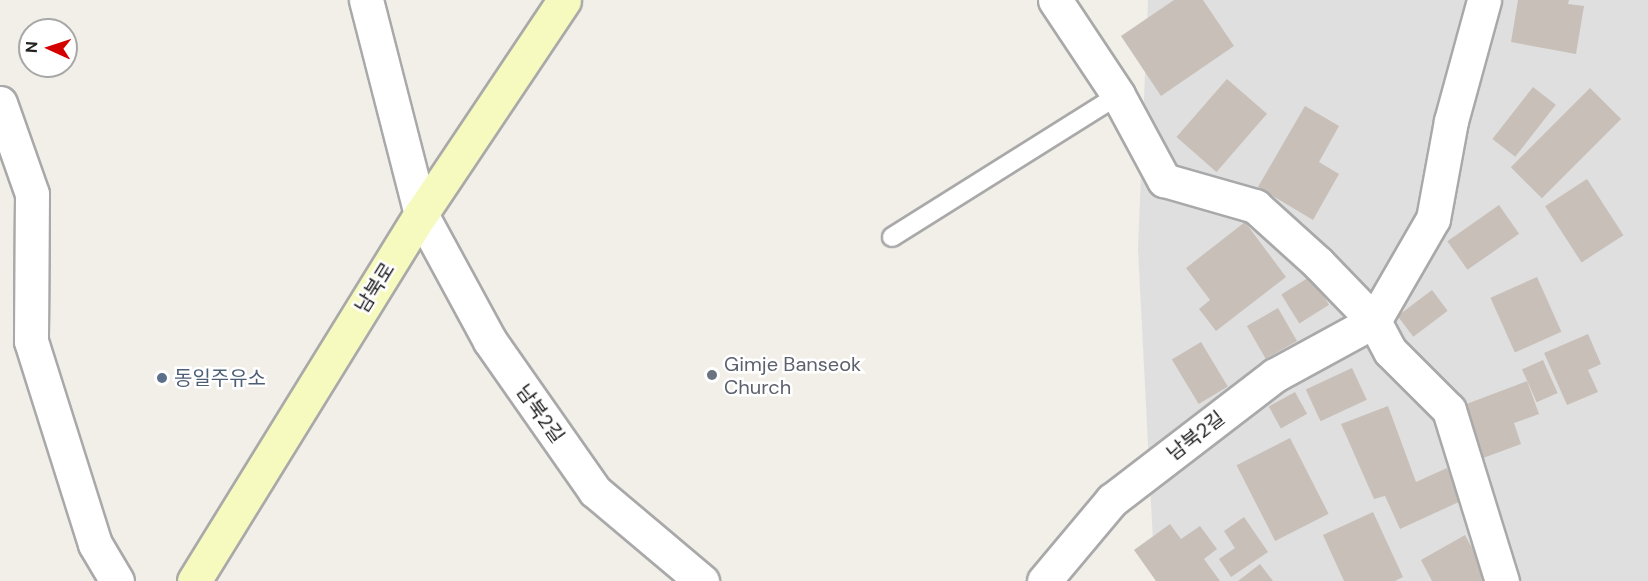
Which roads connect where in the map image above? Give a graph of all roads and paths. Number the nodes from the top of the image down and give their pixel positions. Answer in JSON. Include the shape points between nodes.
{"nodes":[{"id":1,"x":366,"y":0,"type":"edge"},
{"id":2,"x":564,"y":0,"type":"edge"},
{"id":3,"x":1054,"y":0,"type":"edge"},
{"id":4,"x":1484,"y":0,"type":"edge"},
{"id":5,"x":1118,"y":95,"type":"junction"},
{"id":6,"x":0,"y":103,"type":"edge"},
{"id":7,"x":421,"y":214,"type":"junction"},
{"id":8,"x":892,"y":237,"type":"dead end"},
{"id":9,"x":1374,"y":321,"type":"junction"},
{"id":10,"x":117,"y":581,"type":"edge"},
{"id":11,"x":194,"y":581,"type":"edge"},
{"id":12,"x":702,"y":581,"type":"edge"},
{"id":13,"x":1044,"y":581,"type":"edge"},
{"id":14,"x":1502,"y":581,"type":"edge"}],
"edges":[{"from":1,"to":7,"type":"street","name":"남북2길"},
{"from":2,"to":7,"type":"main road","name":"남북로"},
{"from":3,"to":5,"type":"street"},
{"from":4,"to":9,"type":"street","via":[[1451,121],[1433,219]]},
{"from":5,"to":8,"type":"lane"},
{"from":5,"to":9,"type":"street","via":[[1164,180],[1255,206]]},
{"from":6,"to":10,"type":"street","via":[[33,194],[31,341],[95,544]]},
{"from":7,"to":11,"type":"main road","name":"남북로"},
{"from":7,"to":12,"type":"street","name":"남북2길","via":[[499,357],[595,491]]},
{"from":9,"to":13,"type":"street","name":"남북2길","via":[[1275,375],[1112,500]]},
{"from":9,"to":14,"type":"street","via":[[1390,351],[1449,410]]}]}
